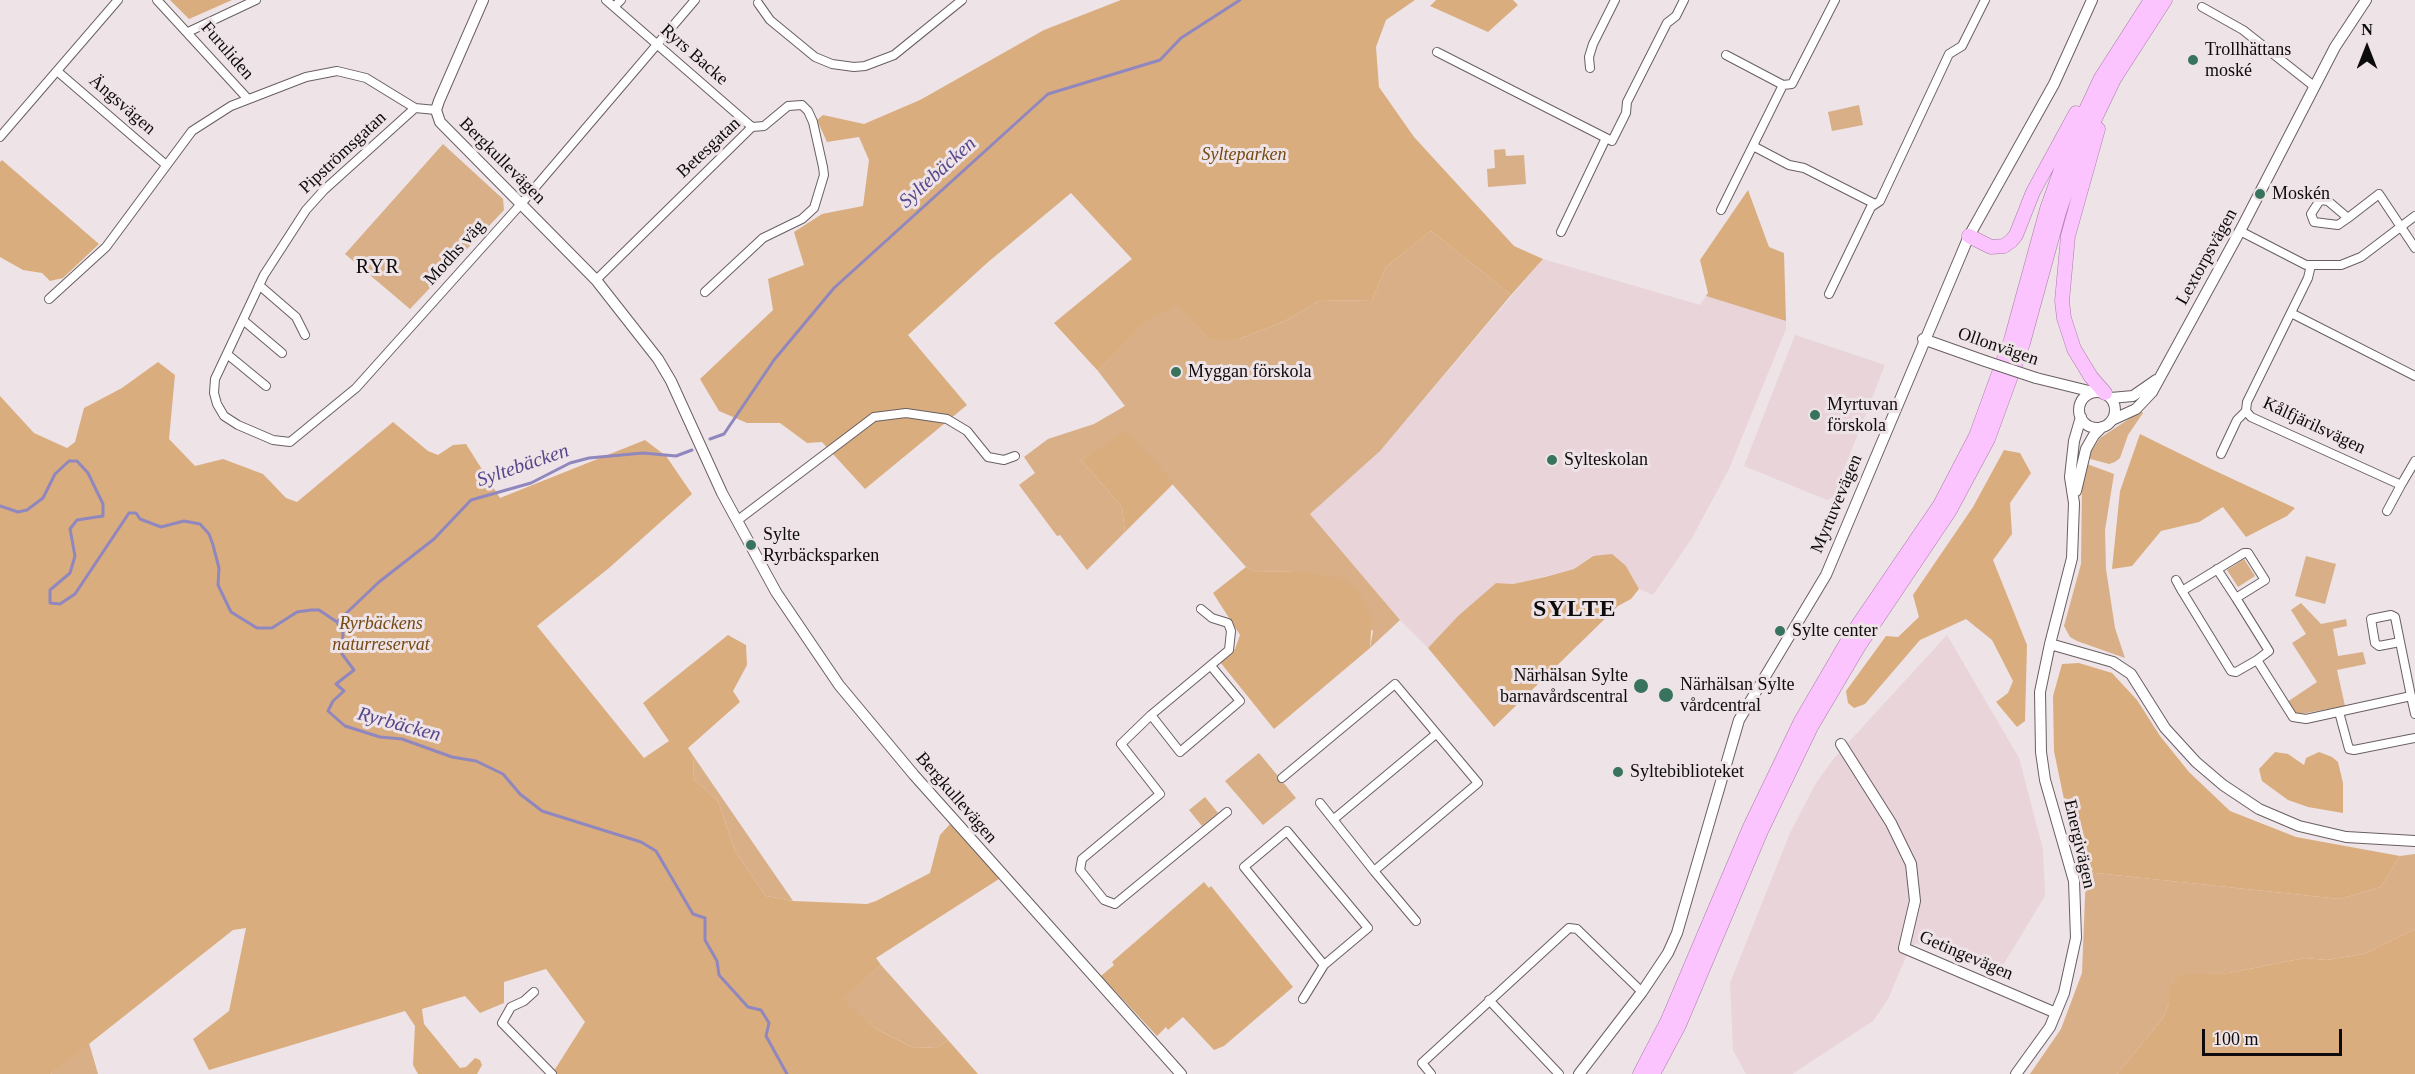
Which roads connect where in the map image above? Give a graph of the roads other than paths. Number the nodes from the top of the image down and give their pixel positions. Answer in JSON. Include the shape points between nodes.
{"nodes":[{"id":1,"x":118,"y":0,"type":"edge"},
{"id":2,"x":157,"y":0,"type":"edge"},
{"id":3,"x":256,"y":0,"type":"edge"},
{"id":4,"x":483,"y":0,"type":"edge"},
{"id":5,"x":606,"y":0,"type":"edge"},
{"id":6,"x":621,"y":0,"type":"edge"},
{"id":7,"x":695,"y":0,"type":"edge"},
{"id":8,"x":962,"y":0,"type":"edge"},
{"id":9,"x":1615,"y":0,"type":"edge"},
{"id":10,"x":1684,"y":0,"type":"edge"},
{"id":11,"x":1835,"y":0,"type":"edge"},
{"id":12,"x":1985,"y":0,"type":"edge"},
{"id":13,"x":2092,"y":0,"type":"edge"},
{"id":14,"x":2151,"y":0,"type":"edge"},
{"id":15,"x":2165,"y":0,"type":"edge"},
{"id":16,"x":2366,"y":0,"type":"edge"},
{"id":17,"x":758,"y":3,"type":"dead end"},
{"id":18,"x":614,"y":7,"type":"junction"},
{"id":19,"x":2202,"y":7,"type":"dead end"},
{"id":20,"x":188,"y":32,"type":"junction"},
{"id":21,"x":658,"y":46,"type":"junction"},
{"id":22,"x":1437,"y":51,"type":"dead end"},
{"id":23,"x":1726,"y":55,"type":"dead end"},
{"id":24,"x":1590,"y":68,"type":"dead end"},
{"id":25,"x":57,"y":71,"type":"junction"},
{"id":26,"x":2108,"y":78,"type":"junction"},
{"id":27,"x":1783,"y":85,"type":"junction"},
{"id":28,"x":2315,"y":87,"type":"junction"},
{"id":29,"x":247,"y":98,"type":"junction"},
{"id":30,"x":415,"y":108,"type":"junction"},
{"id":31,"x":436,"y":110,"type":"junction"},
{"id":32,"x":752,"y":127,"type":"junction"},
{"id":33,"x":0,"y":137,"type":"edge"},
{"id":34,"x":1606,"y":138,"type":"junction"},
{"id":35,"x":1752,"y":146,"type":"junction"},
{"id":36,"x":165,"y":164,"type":"junction"},
{"id":37,"x":521,"y":204,"type":"junction"},
{"id":38,"x":1875,"y":204,"type":"junction"},
{"id":39,"x":1721,"y":210,"type":"dead end"},
{"id":40,"x":2415,"y":216,"type":"edge"},
{"id":41,"x":2348,"y":218,"type":"dead end"},
{"id":42,"x":2401,"y":227,"type":"junction"},
{"id":43,"x":2240,"y":231,"type":"junction"},
{"id":44,"x":1561,"y":232,"type":"dead end"},
{"id":45,"x":1969,"y":236,"type":"junction"},
{"id":46,"x":2415,"y":248,"type":"edge"},
{"id":47,"x":2311,"y":265,"type":"junction"},
{"id":48,"x":596,"y":280,"type":"junction"},
{"id":49,"x":259,"y":285,"type":"junction"},
{"id":50,"x":705,"y":292,"type":"dead end"},
{"id":51,"x":1829,"y":294,"type":"dead end"},
{"id":52,"x":49,"y":299,"type":"dead end"},
{"id":53,"x":2291,"y":313,"type":"junction"},
{"id":54,"x":243,"y":320,"type":"junction"},
{"id":55,"x":305,"y":335,"type":"dead end"},
{"id":56,"x":1923,"y":339,"type":"junction"},
{"id":57,"x":282,"y":353,"type":"dead end"},
{"id":58,"x":227,"y":354,"type":"junction"},
{"id":59,"x":2415,"y":376,"type":"edge"},
{"id":60,"x":2159,"y":378,"type":"junction"},
{"id":61,"x":266,"y":386,"type":"dead end"},
{"id":62,"x":2062,"y":386,"type":"junction"},
{"id":63,"x":214,"y":393,"type":"joint"},
{"id":64,"x":2103,"y":394,"type":"junction"},
{"id":65,"x":2246,"y":411,"type":"junction"},
{"id":66,"x":2080,"y":412,"type":"junction"},
{"id":67,"x":2112,"y":420,"type":"junction"},
{"id":68,"x":2102,"y":428,"type":"junction"},
{"id":69,"x":2221,"y":454,"type":"dead end"},
{"id":70,"x":1015,"y":456,"type":"dead end"},
{"id":71,"x":2415,"y":461,"type":"edge"},
{"id":72,"x":2401,"y":485,"type":"junction"},
{"id":73,"x":2074,"y":503,"type":"junction"},
{"id":74,"x":2387,"y":511,"type":"dead end"},
{"id":75,"x":738,"y":520,"type":"junction"},
{"id":76,"x":2217,"y":569,"type":"junction"},
{"id":77,"x":2176,"y":580,"type":"dead end"},
{"id":78,"x":2182,"y":591,"type":"junction"},
{"id":79,"x":2236,"y":598,"type":"junction"},
{"id":80,"x":1201,"y":609,"type":"dead end"},
{"id":81,"x":2400,"y":642,"type":"junction"},
{"id":82,"x":2050,"y":644,"type":"junction"},
{"id":83,"x":2257,"y":660,"type":"junction"},
{"id":84,"x":1211,"y":666,"type":"junction"},
{"id":85,"x":2411,"y":696,"type":"junction"},
{"id":86,"x":2339,"y":712,"type":"junction"},
{"id":87,"x":2415,"y":714,"type":"edge"},
{"id":88,"x":1151,"y":716,"type":"junction"},
{"id":89,"x":1436,"y":734,"type":"junction"},
{"id":90,"x":2415,"y":738,"type":"edge"},
{"id":91,"x":1841,"y":744,"type":"dead end"},
{"id":92,"x":1282,"y":778,"type":"dead end"},
{"id":93,"x":1320,"y":803,"type":"dead end"},
{"id":94,"x":1227,"y":812,"type":"dead end"},
{"id":95,"x":1334,"y":819,"type":"junction"},
{"id":96,"x":2415,"y":841,"type":"edge"},
{"id":97,"x":1374,"y":871,"type":"junction"},
{"id":98,"x":1416,"y":921,"type":"dead end"},
{"id":99,"x":1324,"y":965,"type":"junction"},
{"id":100,"x":534,"y":992,"type":"dead end"},
{"id":101,"x":1642,"y":992,"type":"junction"},
{"id":102,"x":1303,"y":999,"type":"dead end"},
{"id":103,"x":1489,"y":1000,"type":"junction"},
{"id":104,"x":2056,"y":1013,"type":"junction"},
{"id":105,"x":552,"y":1074,"type":"edge"},
{"id":106,"x":1181,"y":1074,"type":"edge"},
{"id":107,"x":1431,"y":1074,"type":"edge"},
{"id":108,"x":1559,"y":1074,"type":"edge"},
{"id":109,"x":1578,"y":1074,"type":"edge"},
{"id":110,"x":1640,"y":1074,"type":"edge"},
{"id":111,"x":1653,"y":1074,"type":"edge"},
{"id":112,"x":2016,"y":1074,"type":"edge"}],
"edges":[{"from":1,"to":25,"type":"street"},
{"from":2,"to":20,"type":"street","name":"Furuliden"},
{"from":3,"to":20,"type":"street"},
{"from":4,"to":31,"type":"street"},
{"from":5,"to":18,"type":"street","name":"Ryrs Backe"},
{"from":6,"to":18,"type":"street"},
{"from":7,"to":21,"type":"street","name":"Modhs väg"},
{"from":8,"to":17,"type":"street","via":[[894,55],[854,67],[831,64],[807,52],[770,20]]},
{"from":9,"to":24,"type":"street","via":[[1593,44]]},
{"from":10,"to":34,"type":"street","via":[[1676,16],[1667,23],[1612,141]]},
{"from":11,"to":27,"type":"street","via":[[1792,84]]},
{"from":12,"to":38,"type":"street","via":[[1962,46],[1949,54],[1881,201]]},
{"from":13,"to":45,"type":"street","name":"Myrtuvevägen","via":[[2055,84]]},
{"from":14,"to":26,"type":"highway"},
{"from":15,"to":26,"type":"highway"},
{"from":16,"to":28,"type":"street","name":"Lextorpsvägen","via":[[2335,46]]},
{"from":18,"to":21,"type":"street","name":"Ryrs Backe"},
{"from":19,"to":28,"type":"street","via":[[2243,30]]},
{"from":20,"to":29,"type":"street","name":"Furuliden"},
{"from":21,"to":32,"type":"street","name":"Ryrs Backe"},
{"from":21,"to":37,"type":"street","name":"Modhs väg"},
{"from":22,"to":34,"type":"street"},
{"from":23,"to":27,"type":"street"},
{"from":25,"to":33,"type":"street"},
{"from":25,"to":36,"type":"street","name":"Ängsvägen"},
{"from":26,"to":45,"type":"highway","via":[[2065,130],[2011,242],[1997,247]]},
{"from":26,"to":64,"type":"highway","via":[[2075,206],[2062,282],[2068,333]]},
{"from":26,"to":110,"type":"highway","via":[[2059,173],[2011,340],[1976,436],[1940,505],[1850,637],[1801,721],[1750,827],[1668,1020]]},
{"from":26,"to":111,"type":"highway","via":[[2070,177],[2023,343],[1988,439],[1950,510],[1860,644],[1805,738],[1679,1025]]},
{"from":27,"to":35,"type":"street"},
{"from":28,"to":43,"type":"street","name":"Lextorpsvägen"},
{"from":29,"to":30,"type":"street","name":"Bergkullevägen","via":[[306,77],[337,72],[366,78]]},
{"from":29,"to":36,"type":"street","name":"Bergkullevägen","via":[[192,131]]},
{"from":30,"to":31,"type":"street","name":"Bergkullevägen"},
{"from":30,"to":49,"type":"street","name":"Pipströmsgatan","via":[[306,210]]},
{"from":31,"to":37,"type":"street","name":"Bergkullevägen","via":[[446,130]]},
{"from":32,"to":48,"type":"street","name":"Betesgatan"},
{"from":32,"to":50,"type":"street","name":"Betesgatan","via":[[764,126],[792,104],[805,107],[813,122],[823,167],[820,190],[808,216],[763,238]]},
{"from":34,"to":44,"type":"street"},
{"from":35,"to":38,"type":"street"},
{"from":35,"to":39,"type":"street"},
{"from":36,"to":52,"type":"street","name":"Bergkullevägen","via":[[106,247]]},
{"from":37,"to":48,"type":"street","name":"Bergkullevägen"},
{"from":37,"to":63,"type":"street","name":"Modhs väg","via":[[356,388],[290,442],[273,440],[224,416]]},
{"from":38,"to":51,"type":"street"},
{"from":40,"to":42,"type":"street"},
{"from":41,"to":42,"type":"street","via":[[2379,194]]},
{"from":42,"to":46,"type":"street"},
{"from":42,"to":47,"type":"street","via":[[2361,257],[2341,265]]},
{"from":43,"to":47,"type":"street"},
{"from":43,"to":60,"type":"street","name":"Lextorpsvägen"},
{"from":45,"to":56,"type":"street","name":"Myrtuvevägen"},
{"from":47,"to":53,"type":"street","name":"Kålfjärilsvägen"},
{"from":48,"to":75,"type":"street","name":"Bergkullevägen","via":[[671,381]]},
{"from":49,"to":54,"type":"street","name":"Pipströmsgatan"},
{"from":49,"to":55,"type":"street","via":[[296,317]]},
{"from":53,"to":59,"type":"street"},
{"from":53,"to":65,"type":"street","name":"Kålfjärilsvägen"},
{"from":54,"to":57,"type":"street"},
{"from":54,"to":58,"type":"street","name":"Pipströmsgatan"},
{"from":56,"to":62,"type":"street","name":"Ollonvägen","bridge":true},
{"from":56,"to":101,"type":"street","name":"Myrtuvevägen","via":[[1826,574],[1739,720],[1677,933]]},
{"from":58,"to":61,"type":"street"},
{"from":58,"to":63,"type":"street","name":"Pipströmsgatan","via":[[215,380]]},
{"from":60,"to":64,"type":"street","name":"Lextorpsvägen","via":[[2133,396]]},
{"from":60,"to":67,"type":"street","name":"Lextorpsvägen","via":[[2145,401],[2126,416]]},
{"from":62,"to":64,"type":"street","name":"Ollonvägen"},
{"from":62,"to":66,"type":"street"},
{"from":64,"to":66,"type":"street","via":[[2084,397]]},
{"from":64,"to":67,"type":"street","via":[[2116,409]]},
{"from":65,"to":69,"type":"street","via":[[2237,420]]},
{"from":65,"to":72,"type":"street","name":"Kålfjärilsvägen","via":[[2251,417]]},
{"from":66,"to":68,"type":"street","via":[[2090,426]]},
{"from":66,"to":73,"type":"street","via":[[2070,477]]},
{"from":67,"to":68,"type":"street"},
{"from":68,"to":73,"type":"street","via":[[2086,449]]},
{"from":70,"to":75,"type":"street","via":[[1004,460],[988,457],[967,431],[947,419],[906,412],[874,417]]},
{"from":71,"to":72,"type":"street"},
{"from":72,"to":74,"type":"street"},
{"from":73,"to":82,"type":"street","via":[[2072,558]]},
{"from":75,"to":106,"type":"street","name":"Bergkullevägen","via":[[776,591],[839,685],[914,775]]},
{"from":76,"to":78,"type":"street"},
{"from":76,"to":79,"type":"street"},
{"from":76,"to":79,"type":"street","via":[[2248,553],[2268,578]]},
{"from":77,"to":78,"type":"street"},
{"from":78,"to":83,"type":"street","via":[[2231,671]]},
{"from":79,"to":83,"type":"street","via":[[2269,651]]},
{"from":80,"to":84,"type":"street","via":[[1228,624],[1231,631],[1228,650]]},
{"from":81,"to":81,"type":"street","via":[[2398,614],[2372,619],[2375,643],[2379,646]]},
{"from":81,"to":85,"type":"street"},
{"from":82,"to":96,"type":"street","via":[[2113,662],[2131,675],[2164,728],[2196,762],[2259,809],[2299,826],[2346,837]]},
{"from":82,"to":104,"type":"street","name":"Energivägen","via":[[2040,692],[2041,752],[2045,780],[2074,881],[2076,909],[2072,963]]},
{"from":83,"to":86,"type":"street","via":[[2293,717],[2306,719]]},
{"from":84,"to":88,"type":"street"},
{"from":84,"to":88,"type":"street","via":[[1240,701],[1180,752]]},
{"from":85,"to":86,"type":"street"},
{"from":85,"to":87,"type":"street"},
{"from":86,"to":90,"type":"street","via":[[2349,749]]},
{"from":88,"to":94,"type":"street","via":[[1121,744],[1160,794],[1082,859],[1083,876],[1110,904],[1121,901]]},
{"from":89,"to":92,"type":"street","via":[[1395,684]]},
{"from":89,"to":95,"type":"street"},
{"from":89,"to":97,"type":"street","via":[[1478,783]]},
{"from":91,"to":104,"type":"street","name":"Getingevägen","via":[[1891,823],[1911,864],[1915,901],[1904,948]]},
{"from":93,"to":95,"type":"street"},
{"from":95,"to":97,"type":"street"},
{"from":97,"to":98,"type":"street"},
{"from":99,"to":99,"type":"street","via":[[1244,867],[1287,831],[1368,928]]},
{"from":99,"to":102,"type":"street"},
{"from":100,"to":105,"type":"street","via":[[511,1007],[502,1023]]},
{"from":101,"to":103,"type":"street","via":[[1572,927]]},
{"from":101,"to":109,"type":"street","name":"Myrtuvevägen"},
{"from":103,"to":107,"type":"street","via":[[1422,1063]]},
{"from":103,"to":108,"type":"street"},
{"from":104,"to":112,"type":"street","name":"Energivägen","via":[[2041,1042]]}]}
